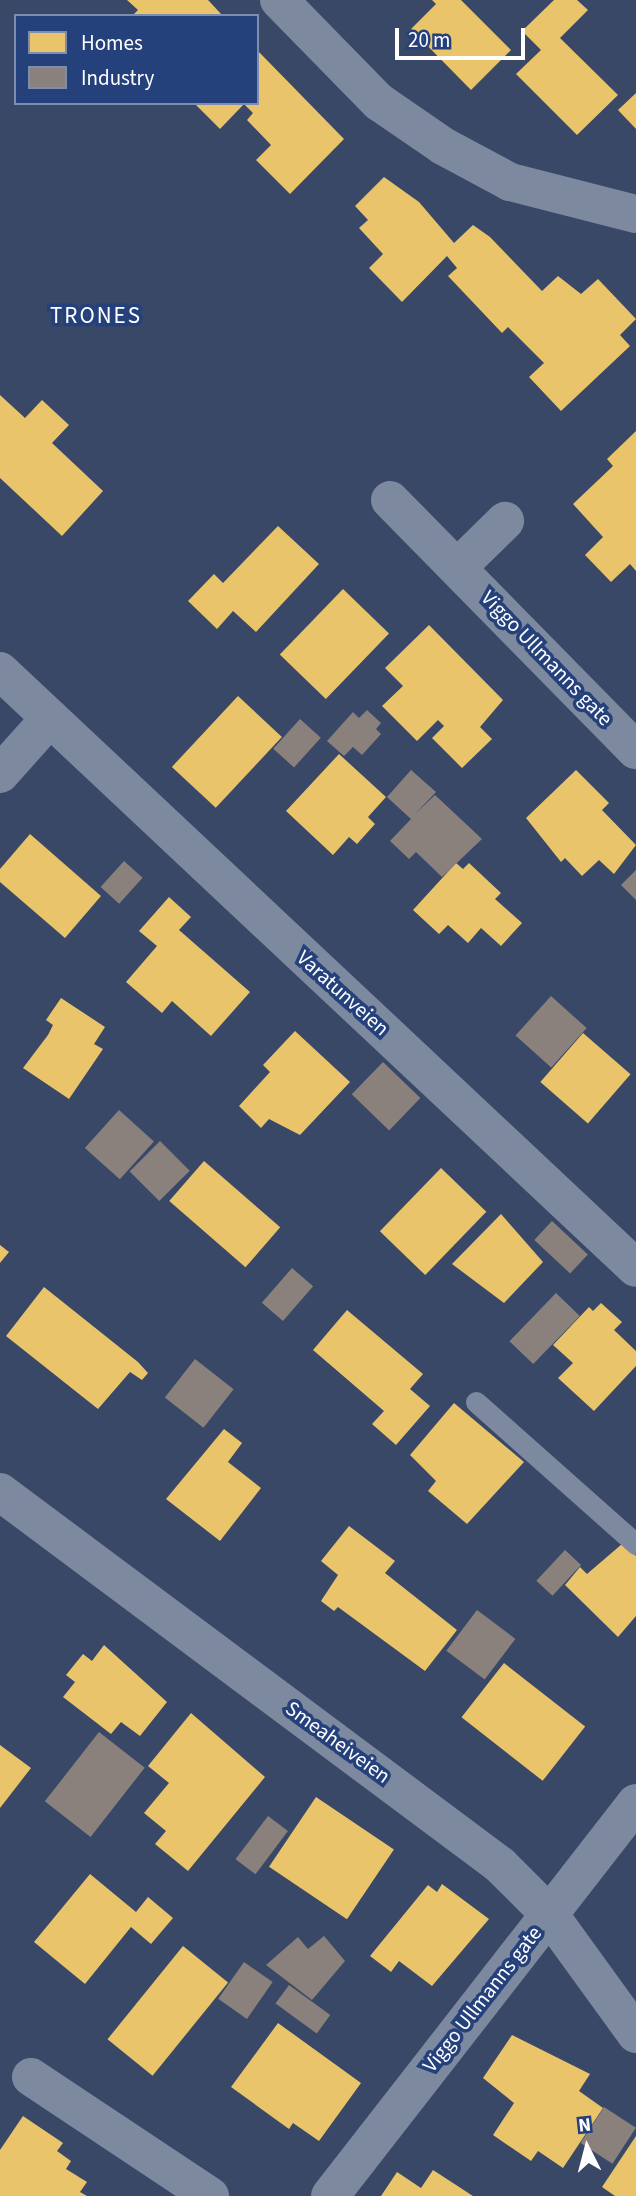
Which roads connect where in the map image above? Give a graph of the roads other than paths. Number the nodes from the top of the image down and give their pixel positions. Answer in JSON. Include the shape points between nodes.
{"nodes":[{"id":1,"x":279,"y":0,"type":"edge"},
{"id":2,"x":636,"y":214,"type":"edge"},
{"id":3,"x":390,"y":500,"type":"dead end"},
{"id":4,"x":505,"y":521,"type":"dead end"},
{"id":5,"x":458,"y":567,"type":"junction"},
{"id":6,"x":0,"y":671,"type":"edge"},
{"id":7,"x":50,"y":718,"type":"junction"},
{"id":8,"x":636,"y":750,"type":"edge"},
{"id":9,"x":0,"y":774,"type":"edge"},
{"id":10,"x":636,"y":1268,"type":"edge"},
{"id":11,"x":476,"y":1402,"type":"dead end"},
{"id":12,"x":0,"y":1492,"type":"edge"},
{"id":13,"x":636,"y":1544,"type":"edge"},
{"id":14,"x":636,"y":1803,"type":"edge"},
{"id":15,"x":549,"y":1914,"type":"junction"},
{"id":16,"x":636,"y":2034,"type":"edge"},
{"id":17,"x":31,"y":2077,"type":"dead end"},
{"id":18,"x":210,"y":2196,"type":"edge"},
{"id":19,"x":330,"y":2196,"type":"edge"}],
"edges":[{"from":1,"to":2,"type":"street","via":[[379,102],[443,146],[510,181]]},
{"from":3,"to":5,"type":"street","name":"Viggo Ullmanns gate"},
{"from":4,"to":5,"type":"street"},
{"from":5,"to":8,"type":"street","name":"Viggo Ullmanns gate"},
{"from":6,"to":7,"type":"street","name":"Varatunveien"},
{"from":7,"to":9,"type":"street"},
{"from":7,"to":10,"type":"street","name":"Varatunveien"},
{"from":11,"to":13,"type":"lane"},
{"from":12,"to":15,"type":"street","name":"Smeaheiveien","via":[[450,1823]]},
{"from":14,"to":15,"type":"street","name":"Viggo Ullmanns gate"},
{"from":15,"to":16,"type":"street","name":"Smeaheiveien"},
{"from":15,"to":19,"type":"street","name":"Viggo Ullmanns gate"},
{"from":17,"to":18,"type":"street"}]}
